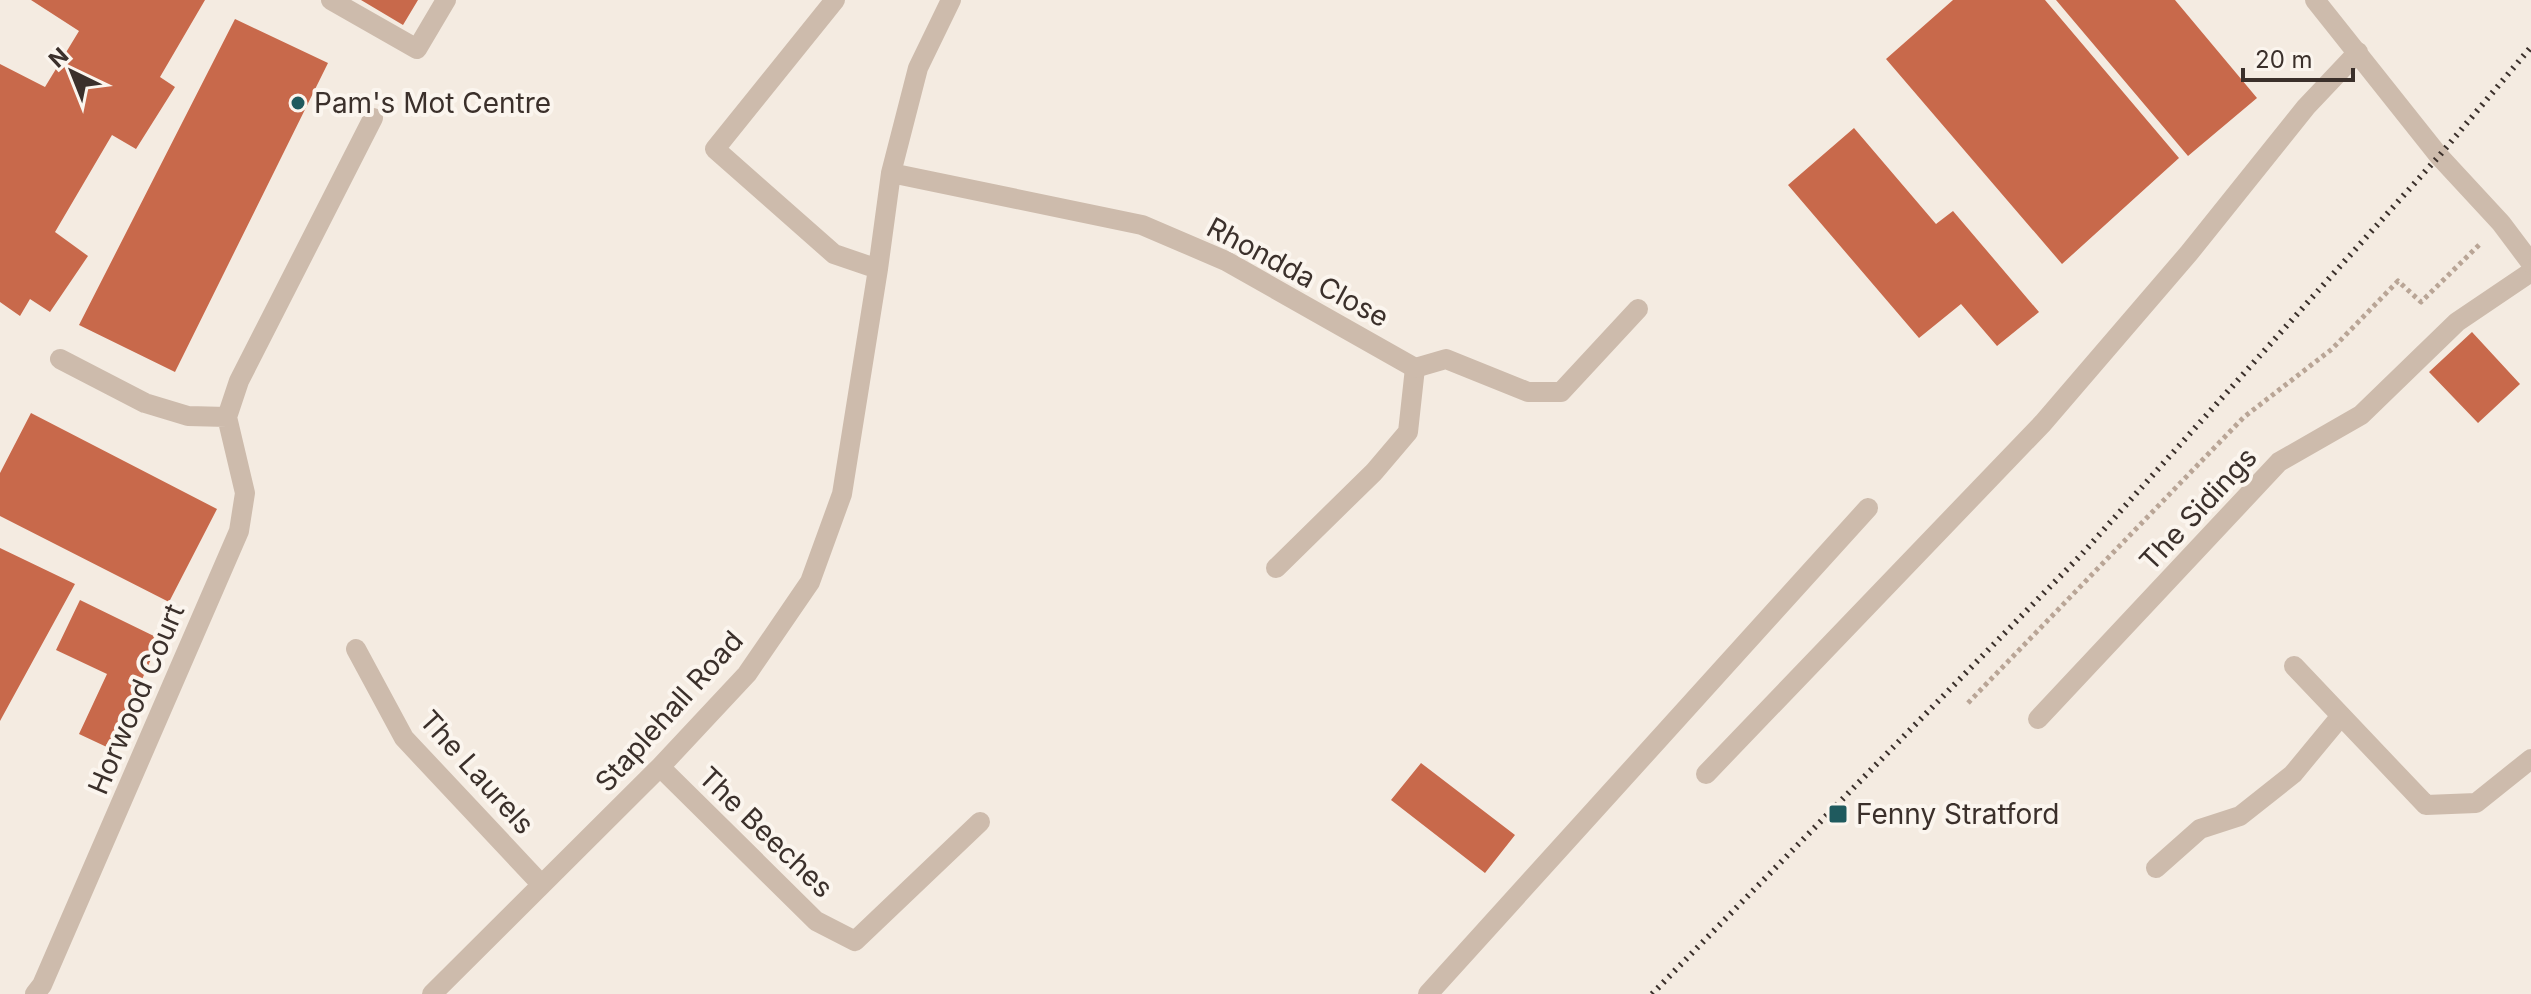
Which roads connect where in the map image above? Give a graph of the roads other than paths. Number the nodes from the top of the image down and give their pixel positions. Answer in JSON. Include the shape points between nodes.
{"nodes":[{"id":1,"x":331,"y":0,"type":"edge"},
{"id":2,"x":446,"y":0,"type":"edge"},
{"id":3,"x":835,"y":0,"type":"edge"},
{"id":4,"x":951,"y":0,"type":"edge"},
{"id":5,"x":2315,"y":0,"type":"edge"},
{"id":6,"x":2358,"y":52,"type":"junction"},
{"id":7,"x":373,"y":118,"type":"dead end"},
{"id":8,"x":891,"y":173,"type":"junction"},
{"id":9,"x":2531,"y":263,"type":"edge"},
{"id":10,"x":878,"y":269,"type":"junction"},
{"id":11,"x":2531,"y":272,"type":"edge"},
{"id":12,"x":1638,"y":309,"type":"dead end"},
{"id":13,"x":60,"y":359,"type":"dead end"},
{"id":14,"x":1415,"y":368,"type":"junction"},
{"id":15,"x":227,"y":417,"type":"junction"},
{"id":16,"x":1868,"y":508,"type":"dead end"},
{"id":17,"x":1276,"y":568,"type":"dead end"},
{"id":18,"x":356,"y":649,"type":"dead end"},
{"id":19,"x":2294,"y":666,"type":"dead end"},
{"id":20,"x":2341,"y":716,"type":"junction"},
{"id":21,"x":2038,"y":719,"type":"dead end"},
{"id":22,"x":2531,"y":759,"type":"edge"},
{"id":23,"x":660,"y":767,"type":"junction"},
{"id":24,"x":1706,"y":774,"type":"dead end"},
{"id":25,"x":980,"y":822,"type":"dead end"},
{"id":26,"x":2156,"y":868,"type":"dead end"},
{"id":27,"x":541,"y":884,"type":"junction"},
{"id":28,"x":35,"y":994,"type":"edge"},
{"id":29,"x":432,"y":994,"type":"edge"},
{"id":30,"x":1428,"y":994,"type":"edge"}],
"edges":[{"from":1,"to":2,"type":"street","via":[[417,49]]},
{"from":3,"to":10,"type":"street","via":[[715,149],[834,254]]},
{"from":4,"to":8,"type":"street","name":"Staplehall Road","via":[[918,68]]},
{"from":5,"to":6,"type":"street"},
{"from":6,"to":9,"type":"street"},
{"from":6,"to":24,"type":"street","via":[[2306,107],[2043,423]]},
{"from":7,"to":15,"type":"street","via":[[239,381]]},
{"from":8,"to":10,"type":"street","name":"Staplehall Road"},
{"from":8,"to":14,"type":"street","name":"Rhondda Close","via":[[1142,225],[1226,261]]},
{"from":10,"to":23,"type":"street","name":"Staplehall Road","via":[[842,494],[810,582],[747,674]]},
{"from":11,"to":21,"type":"street","name":"The Sidings","via":[[2457,322],[2361,415],[2279,462]]},
{"from":12,"to":14,"type":"street","via":[[1561,392],[1528,392],[1446,359]]},
{"from":13,"to":15,"type":"street","via":[[145,403],[188,416]]},
{"from":14,"to":17,"type":"street","via":[[1408,432]]},
{"from":15,"to":28,"type":"street","name":"Horwood Court","via":[[245,493],[239,531]]},
{"from":16,"to":30,"type":"street"},
{"from":18,"to":27,"type":"street","name":"The Laurels","via":[[404,738]]},
{"from":19,"to":20,"type":"street"},
{"from":20,"to":22,"type":"street","via":[[2426,805],[2476,803]]},
{"from":20,"to":26,"type":"street","via":[[2283,783],[2240,816],[2200,829]]},
{"from":23,"to":25,"type":"street","name":"The Beeches","via":[[816,921],[855,941]]},
{"from":23,"to":27,"type":"street","name":"Staplehall Road"},
{"from":27,"to":29,"type":"street","name":"Staplehall Road"}]}
